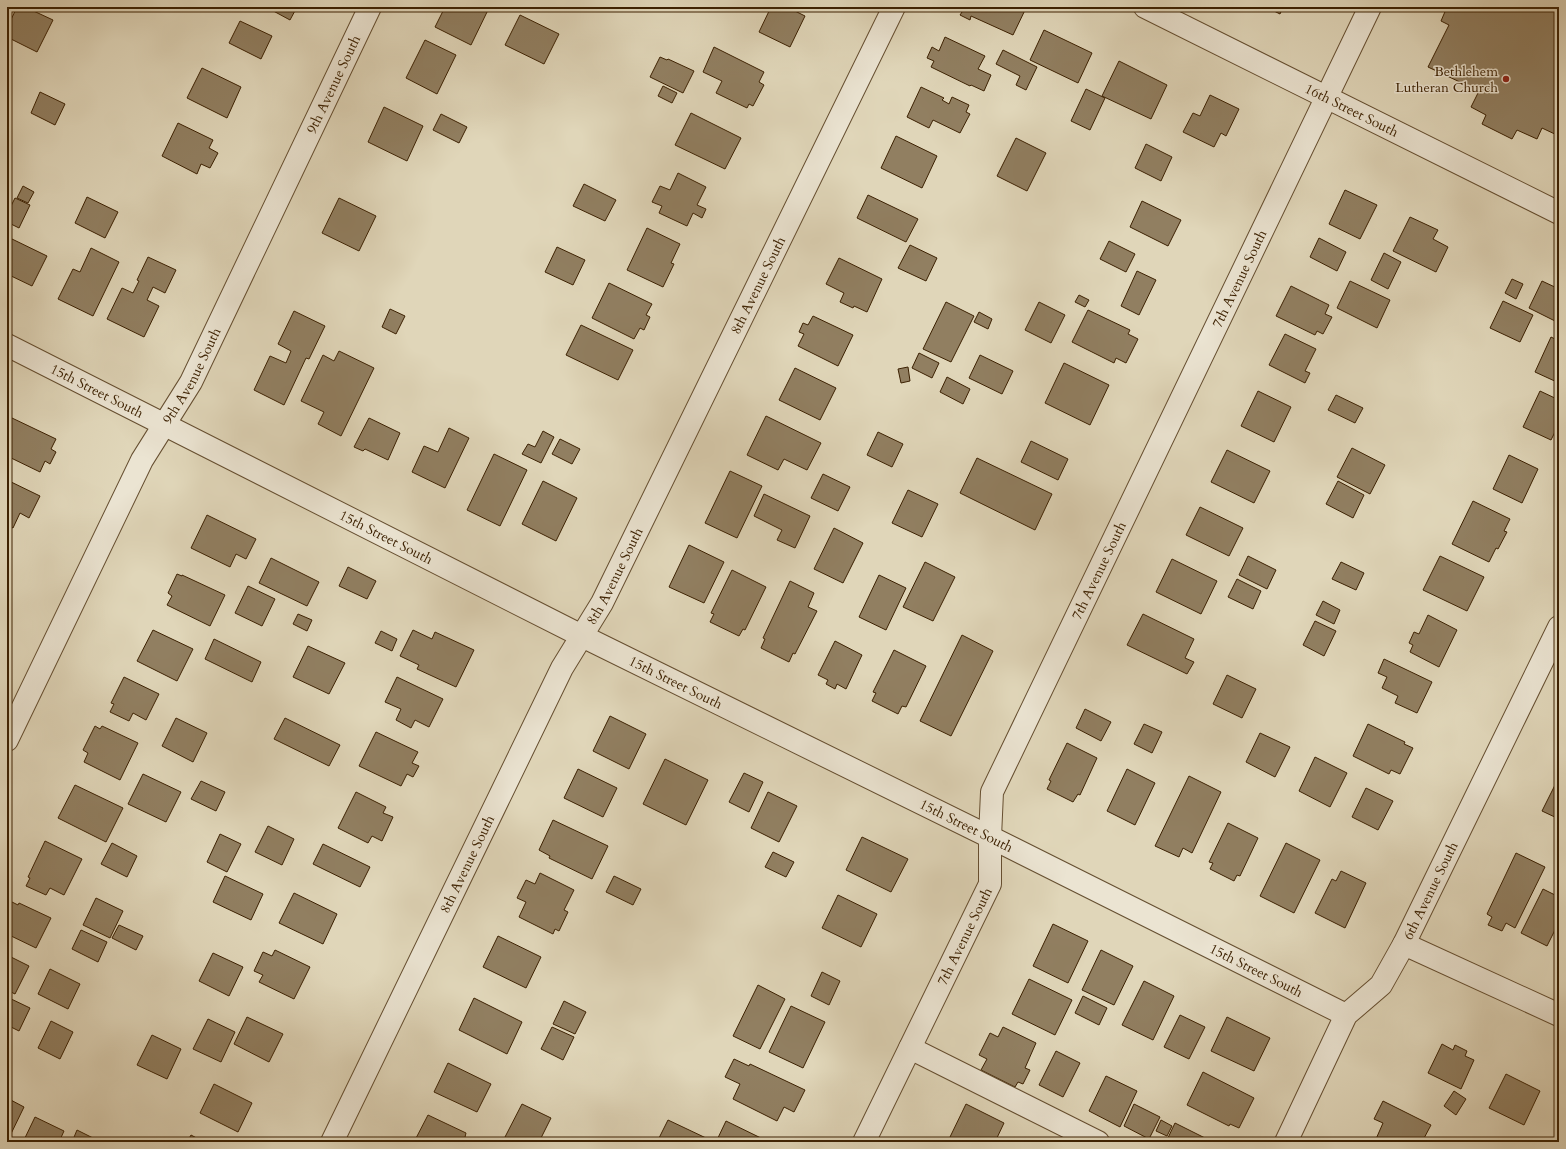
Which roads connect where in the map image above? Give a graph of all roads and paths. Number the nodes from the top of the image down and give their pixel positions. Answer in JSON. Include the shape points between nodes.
{"nodes":[{"id":1,"x":370,"y":7,"type":"edge"},
{"id":2,"x":894,"y":7,"type":"edge"},
{"id":3,"x":1145,"y":7,"type":"edge"},
{"id":4,"x":1370,"y":7,"type":"edge"},
{"id":5,"x":1327,"y":96,"type":"junction"},
{"id":6,"x":1559,"y":213,"type":"edge"},
{"id":7,"x":7,"y":345,"type":"edge"},
{"id":8,"x":164,"y":424,"type":"junction"},
{"id":9,"x":1559,"y":627,"type":"edge"},
{"id":10,"x":582,"y":636,"type":"junction"},
{"id":11,"x":7,"y":740,"type":"edge"},
{"id":12,"x":990,"y":837,"type":"junction"},
{"id":13,"x":1404,"y":944,"type":"junction"},
{"id":14,"x":1346,"y":1015,"type":"junction"},
{"id":15,"x":1559,"y":1015,"type":"edge"},
{"id":16,"x":910,"y":1048,"type":"junction"},
{"id":17,"x":332,"y":1142,"type":"edge"},
{"id":18,"x":864,"y":1142,"type":"edge"},
{"id":19,"x":1098,"y":1142,"type":"edge"},
{"id":20,"x":1286,"y":1142,"type":"edge"}],
"edges":[{"from":1,"to":8,"type":"street","name":"9th Avenue South","via":[[191,382]]},
{"from":2,"to":10,"type":"street","name":"8th Avenue South","via":[[605,596]]},
{"from":3,"to":5,"type":"street","name":"16th Street South"},
{"from":4,"to":5,"type":"street","name":"7th Avenue South"},
{"from":5,"to":6,"type":"street","name":"16th Street South"},
{"from":5,"to":12,"type":"street","name":"7th Avenue South","via":[[992,792]]},
{"from":7,"to":8,"type":"street","name":"15th Street South"},
{"from":8,"to":10,"type":"street","name":"15th Street South"},
{"from":8,"to":11,"type":"street","name":"9th Avenue South","via":[[142,460]]},
{"from":9,"to":13,"type":"street","name":"6th Avenue South"},
{"from":10,"to":12,"type":"street","name":"15th Street South"},
{"from":10,"to":17,"type":"street","name":"8th Avenue South","via":[[562,668]]},
{"from":12,"to":14,"type":"street","name":"15th Street South"},
{"from":12,"to":16,"type":"street","name":"7th Avenue South","via":[[990,884]]},
{"from":13,"to":14,"type":"street","name":"6th Avenue South","via":[[1381,985]]},
{"from":13,"to":15,"type":"street"},
{"from":14,"to":20,"type":"street","name":"6th Avenue South"},
{"from":16,"to":18,"type":"street","name":"7th Avenue South"},
{"from":16,"to":19,"type":"street"}]}
